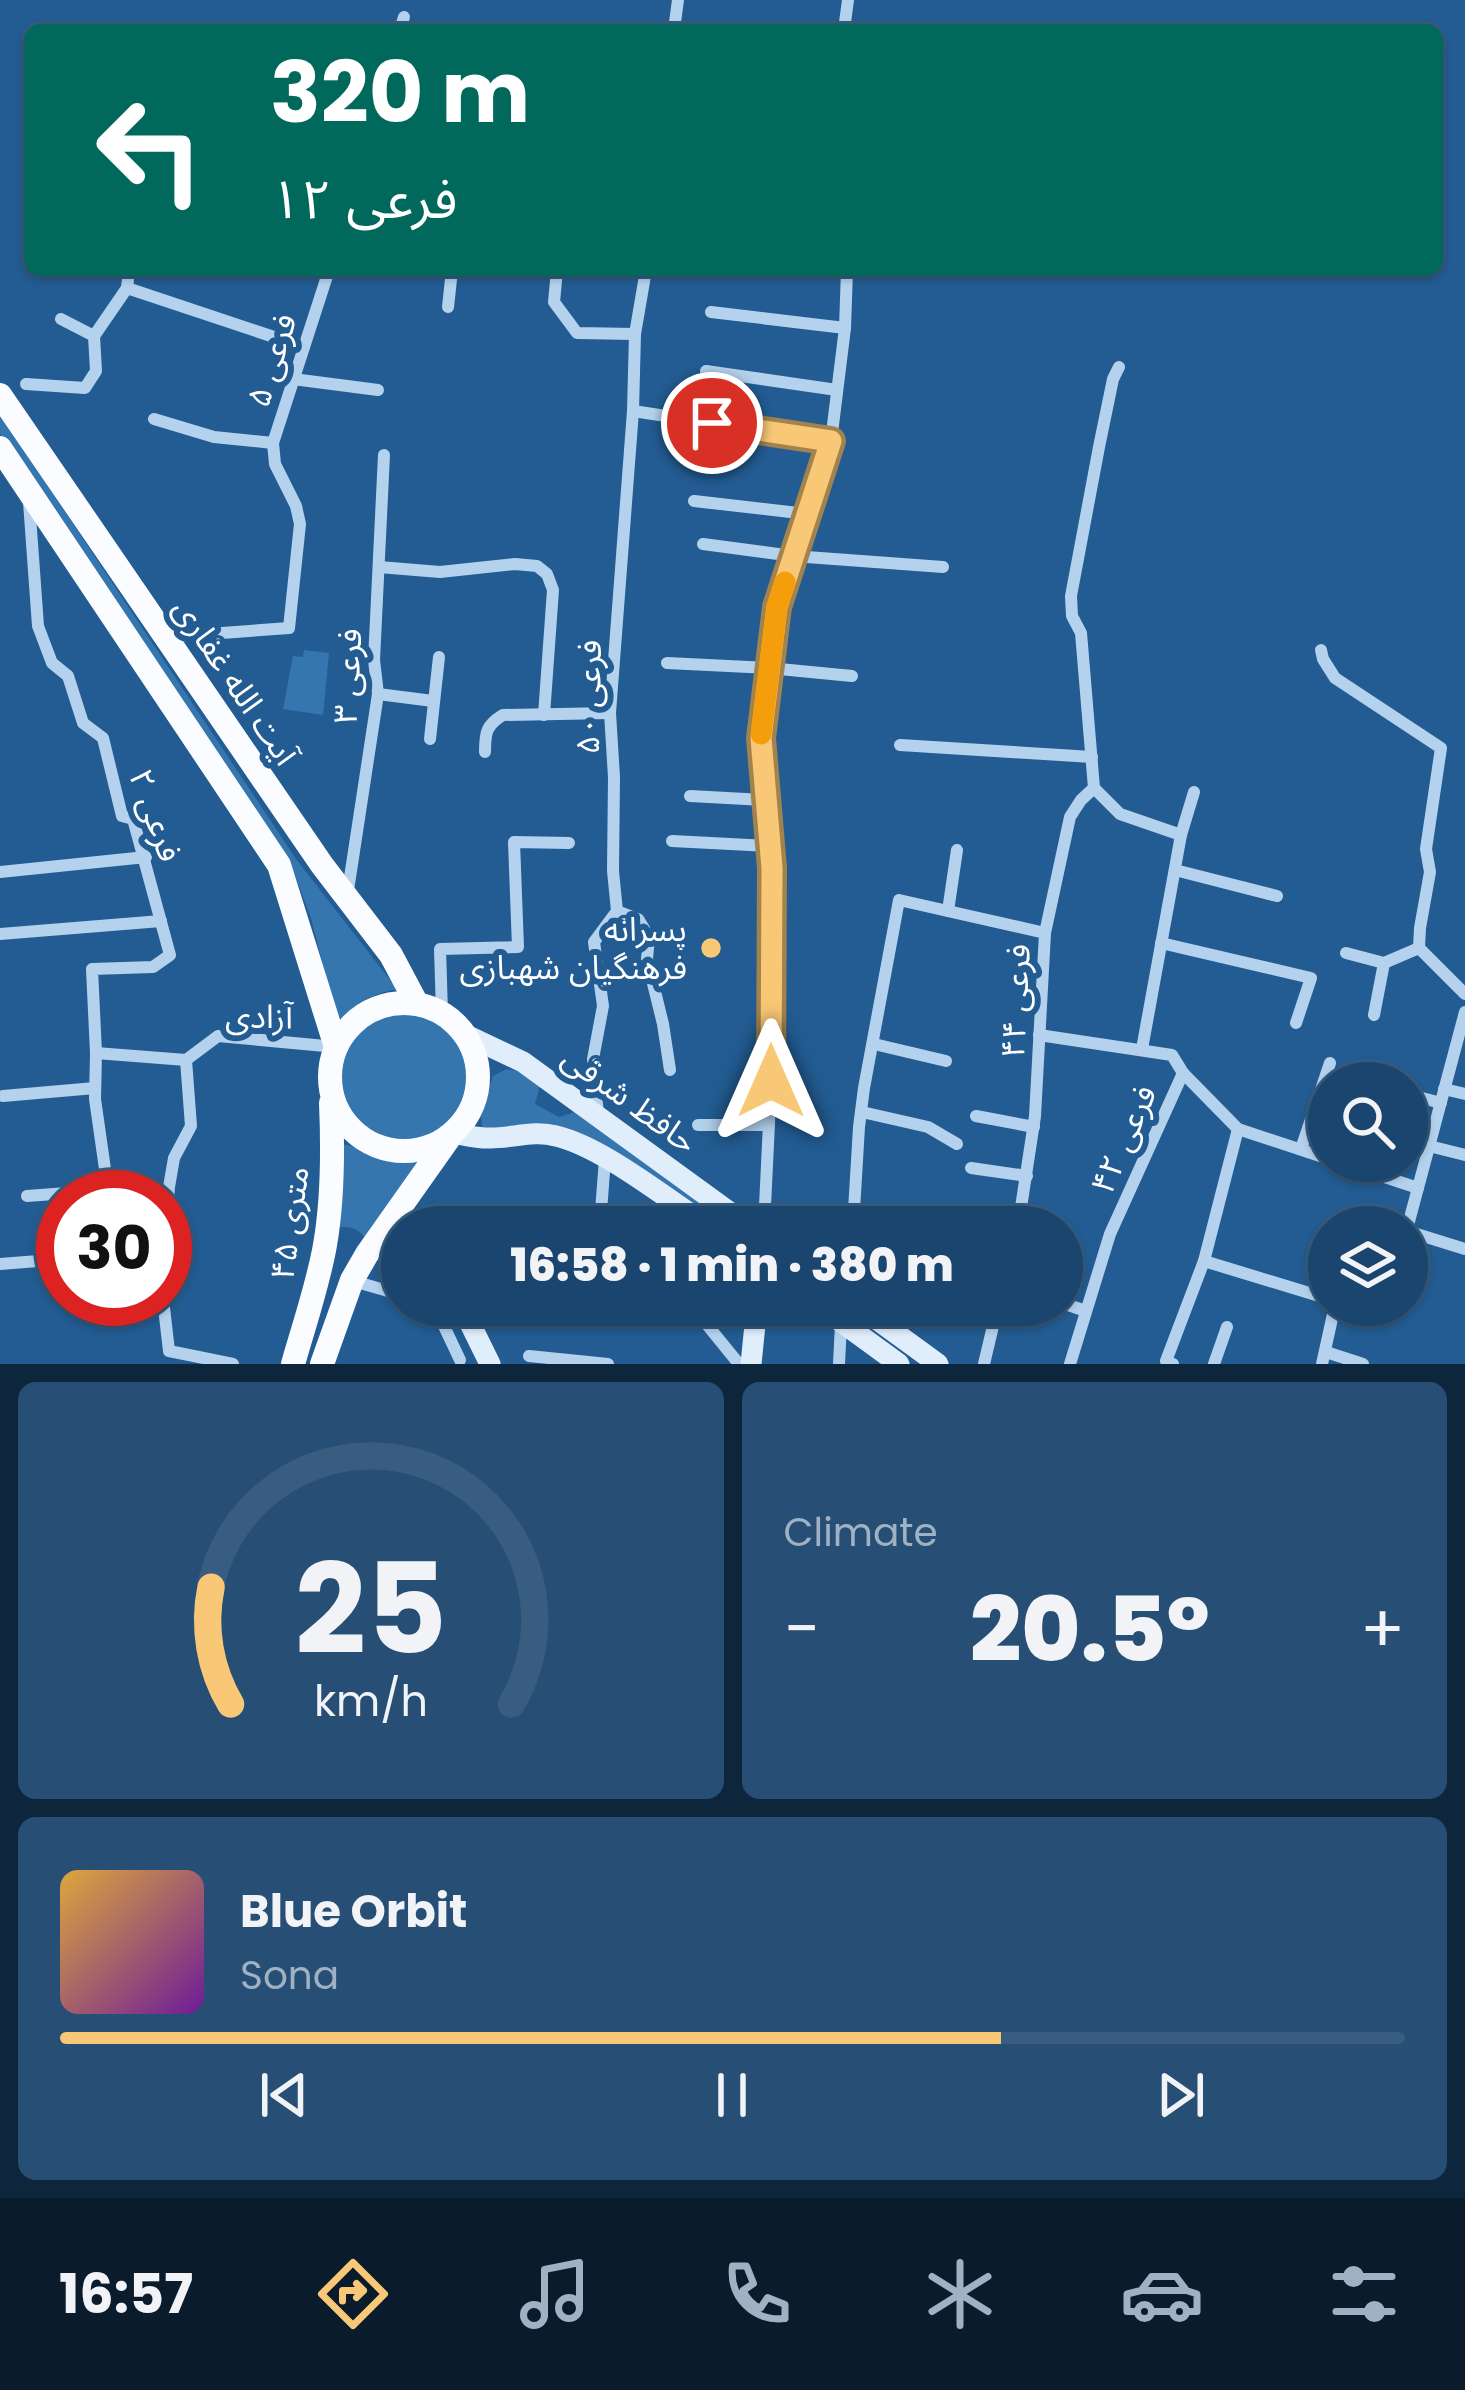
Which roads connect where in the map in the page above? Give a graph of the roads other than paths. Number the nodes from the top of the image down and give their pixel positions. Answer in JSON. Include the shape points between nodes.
{"nodes":[{"id":1,"x":129,"y":276,"type":"edge"},
{"id":2,"x":327,"y":276,"type":"edge"},
{"id":3,"x":451,"y":276,"type":"edge"},
{"id":4,"x":556,"y":276,"type":"edge"},
{"id":5,"x":645,"y":276,"type":"edge"},
{"id":6,"x":847,"y":276,"type":"edge"},
{"id":7,"x":128,"y":288,"type":"junction"},
{"id":8,"x":448,"y":308,"type":"dead end"},
{"id":9,"x":711,"y":312,"type":"dead end"},
{"id":10,"x":61,"y":320,"type":"dead end"},
{"id":11,"x":845,"y":328,"type":"junction"},
{"id":12,"x":635,"y":334,"type":"junction"},
{"id":13,"x":94,"y":336,"type":"junction"},
{"id":14,"x":304,"y":347,"type":"junction"},
{"id":15,"x":1118,"y":367,"type":"dead end"},
{"id":16,"x":706,"y":371,"type":"dead end"},
{"id":17,"x":293,"y":379,"type":"junction"},
{"id":18,"x":26,"y":384,"type":"dead end"},
{"id":19,"x":378,"y":390,"type":"dead end"},
{"id":20,"x":837,"y":390,"type":"junction"},
{"id":21,"x":0,"y":395,"type":"edge"},
{"id":22,"x":633,"y":411,"type":"junction"},
{"id":23,"x":154,"y":419,"type":"dead end"},
{"id":24,"x":831,"y":441,"type":"junction"},
{"id":25,"x":274,"y":443,"type":"junction"},
{"id":26,"x":0,"y":448,"type":"edge"},
{"id":27,"x":384,"y":455,"type":"dead end"},
{"id":28,"x":28,"y":489,"type":"junction"},
{"id":29,"x":694,"y":501,"type":"dead end"},
{"id":30,"x":807,"y":514,"type":"junction"},
{"id":31,"x":703,"y":544,"type":"dead end"},
{"id":32,"x":793,"y":556,"type":"junction"},
{"id":33,"x":944,"y":567,"type":"dead end"},
{"id":34,"x":379,"y":568,"type":"junction"},
{"id":35,"x":166,"y":638,"type":"junction"},
{"id":36,"x":1321,"y":650,"type":"dead end"},
{"id":37,"x":439,"y":657,"type":"dead end"},
{"id":38,"x":667,"y":663,"type":"dead end"},
{"id":39,"x":769,"y":668,"type":"junction"},
{"id":40,"x":852,"y":676,"type":"dead end"},
{"id":41,"x":378,"y":694,"type":"junction"},
{"id":42,"x":433,"y":700,"type":"junction"},
{"id":43,"x":610,"y":713,"type":"junction"},
{"id":44,"x":544,"y":716,"type":"junction"},
{"id":45,"x":430,"y":739,"type":"dead end"},
{"id":46,"x":900,"y":745,"type":"dead end"},
{"id":47,"x":485,"y":752,"type":"dead end"},
{"id":48,"x":1092,"y":757,"type":"junction"},
{"id":49,"x":1094,"y":788,"type":"junction"},
{"id":50,"x":1194,"y":792,"type":"dead end"},
{"id":51,"x":690,"y":796,"type":"dead end"},
{"id":52,"x":766,"y":800,"type":"junction"},
{"id":53,"x":1181,"y":835,"type":"junction"},
{"id":54,"x":672,"y":841,"type":"dead end"},
{"id":55,"x":569,"y":843,"type":"dead end"},
{"id":56,"x":770,"y":846,"type":"junction"},
{"id":57,"x":957,"y":850,"type":"dead end"},
{"id":58,"x":146,"y":857,"type":"junction"},
{"id":59,"x":1175,"y":870,"type":"junction"},
{"id":60,"x":0,"y":872,"type":"edge"},
{"id":61,"x":1277,"y":896,"type":"dead end"},
{"id":62,"x":347,"y":898,"type":"junction"},
{"id":63,"x":617,"y":911,"type":"junction"},
{"id":64,"x":948,"y":911,"type":"junction"},
{"id":65,"x":161,"y":921,"type":"junction"},
{"id":66,"x":1045,"y":933,"type":"junction"},
{"id":67,"x":0,"y":934,"type":"edge"},
{"id":68,"x":1161,"y":943,"type":"junction"},
{"id":69,"x":1419,"y":948,"type":"junction"},
{"id":70,"x":1346,"y":953,"type":"dead end"},
{"id":71,"x":1384,"y":963,"type":"junction"},
{"id":72,"x":1465,"y":994,"type":"edge"},
{"id":73,"x":417,"y":1004,"type":"junction"},
{"id":74,"x":1465,"y":1012,"type":"edge"},
{"id":75,"x":442,"y":1013,"type":"junction"},
{"id":76,"x":1374,"y":1015,"type":"dead end"},
{"id":77,"x":1296,"y":1023,"type":"dead end"},
{"id":78,"x":466,"y":1035,"type":"junction"},
{"id":79,"x":1039,"y":1035,"type":"junction"},
{"id":80,"x":874,"y":1044,"type":"junction"},
{"id":81,"x":336,"y":1047,"type":"junction"},
{"id":82,"x":1142,"y":1049,"type":"junction"},
{"id":83,"x":96,"y":1053,"type":"junction"},
{"id":84,"x":186,"y":1060,"type":"junction"},
{"id":85,"x":946,"y":1061,"type":"dead end"},
{"id":86,"x":670,"y":1070,"type":"dead end"},
{"id":87,"x":1183,"y":1073,"type":"junction"},
{"id":88,"x":94,"y":1088,"type":"junction"},
{"id":89,"x":330,"y":1088,"type":"junction"},
{"id":90,"x":1465,"y":1094,"type":"edge"},
{"id":91,"x":1428,"y":1095,"type":"edge"},
{"id":92,"x":3,"y":1096,"type":"edge"},
{"id":93,"x":1443,"y":1096,"type":"junction"},
{"id":94,"x":862,"y":1112,"type":"junction"},
{"id":95,"x":598,"y":1116,"type":"junction"},
{"id":96,"x":976,"y":1116,"type":"dead end"},
{"id":97,"x":770,"y":1124,"type":"junction"},
{"id":98,"x":698,"y":1125,"type":"dead end"},
{"id":99,"x":1034,"y":1127,"type":"junction"},
{"id":100,"x":1308,"y":1128,"type":"edge"},
{"id":101,"x":1238,"y":1129,"type":"junction"},
{"id":102,"x":451,"y":1135,"type":"junction"},
{"id":103,"x":957,"y":1144,"type":"dead end"},
{"id":104,"x":1429,"y":1146,"type":"junction"},
{"id":105,"x":1301,"y":1149,"type":"junction"},
{"id":106,"x":1308,"y":1151,"type":"edge"},
{"id":107,"x":1465,"y":1155,"type":"edge"},
{"id":108,"x":605,"y":1159,"type":"junction"},
{"id":109,"x":970,"y":1168,"type":"dead end"},
{"id":110,"x":172,"y":1170,"type":"edge"},
{"id":111,"x":1027,"y":1176,"type":"junction"},
{"id":112,"x":1400,"y":1182,"type":"edge"},
{"id":113,"x":1418,"y":1188,"type":"junction"},
{"id":114,"x":27,"y":1196,"type":"dead end"},
{"id":115,"x":601,"y":1206,"type":"edge"},
{"id":116,"x":676,"y":1206,"type":"edge"},
{"id":117,"x":721,"y":1206,"type":"edge"},
{"id":118,"x":765,"y":1206,"type":"edge"},
{"id":119,"x":854,"y":1206,"type":"edge"},
{"id":120,"x":1022,"y":1206,"type":"edge"},
{"id":121,"x":1413,"y":1206,"type":"edge"},
{"id":122,"x":1428,"y":1237,"type":"edge"},
{"id":123,"x":381,"y":1238,"type":"edge"},
{"id":124,"x":378,"y":1240,"type":"junction"},
{"id":125,"x":325,"y":1247,"type":"junction"},
{"id":126,"x":1465,"y":1250,"type":"edge"},
{"id":127,"x":36,"y":1261,"type":"edge"},
{"id":128,"x":1204,"y":1262,"type":"junction"},
{"id":129,"x":0,"y":1264,"type":"edge"},
{"id":130,"x":356,"y":1272,"type":"junction"},
{"id":131,"x":381,"y":1284,"type":"edge"},
{"id":132,"x":1308,"y":1294,"type":"edge"},
{"id":133,"x":1083,"y":1310,"type":"edge"},
{"id":134,"x":1086,"y":1311,"type":"junction"},
{"id":135,"x":166,"y":1326,"type":"edge"},
{"id":136,"x":444,"y":1326,"type":"edge"},
{"id":137,"x":464,"y":1326,"type":"edge"},
{"id":138,"x":471,"y":1326,"type":"edge"},
{"id":139,"x":709,"y":1326,"type":"edge"},
{"id":140,"x":755,"y":1326,"type":"edge"},
{"id":141,"x":842,"y":1326,"type":"edge"},
{"id":142,"x":845,"y":1326,"type":"edge"},
{"id":143,"x":886,"y":1326,"type":"edge"},
{"id":144,"x":993,"y":1326,"type":"edge"},
{"id":145,"x":1329,"y":1326,"type":"edge"},
{"id":146,"x":1227,"y":1327,"type":"dead end"},
{"id":147,"x":529,"y":1357,"type":"dead end"},
{"id":148,"x":1324,"y":1358,"type":"edge"},
{"id":149,"x":460,"y":1362,"type":"edge"},
{"id":150,"x":233,"y":1364,"type":"edge"},
{"id":151,"x":293,"y":1364,"type":"edge"},
{"id":152,"x":322,"y":1364,"type":"edge"},
{"id":153,"x":490,"y":1364,"type":"edge"},
{"id":154,"x":608,"y":1364,"type":"edge"},
{"id":155,"x":739,"y":1364,"type":"edge"},
{"id":156,"x":751,"y":1364,"type":"edge"},
{"id":157,"x":839,"y":1364,"type":"edge"},
{"id":158,"x":898,"y":1364,"type":"edge"},
{"id":159,"x":938,"y":1364,"type":"edge"},
{"id":160,"x":984,"y":1364,"type":"edge"},
{"id":161,"x":1070,"y":1364,"type":"edge"},
{"id":162,"x":1173,"y":1364,"type":"edge"},
{"id":163,"x":1214,"y":1364,"type":"edge"},
{"id":164,"x":1363,"y":1364,"type":"edge"}],
"edges":[{"from":1,"to":7,"type":"street"},
{"from":2,"to":14,"type":"street","name":"فرعی ۵"},
{"from":3,"to":8,"type":"street"},
{"from":4,"to":12,"type":"street","via":[[554,302],[577,333]]},
{"from":5,"to":12,"type":"street","name":"فرعی ۵۰"},
{"from":6,"to":11,"type":"street"},
{"from":7,"to":13,"type":"street"},
{"from":7,"to":14,"type":"street"},
{"from":9,"to":11,"type":"street"},
{"from":10,"to":13,"type":"street"},
{"from":11,"to":20,"type":"street"},
{"from":12,"to":22,"type":"street","name":"فرعی ۵۰"},
{"from":13,"to":18,"type":"street","via":[[96,371],[85,388]]},
{"from":14,"to":17,"type":"street","name":"فرعی ۵"},
{"from":15,"to":48,"type":"street","via":[[1071,596]]},
{"from":16,"to":20,"type":"street"},
{"from":17,"to":19,"type":"street"},
{"from":17,"to":25,"type":"street","name":"فرعی ۵"},
{"from":20,"to":24,"type":"street"},
{"from":21,"to":35,"type":"main road","name":"آیت الله غفاری"},
{"from":22,"to":24,"type":"street"},
{"from":22,"to":43,"type":"street","name":"فرعی ۵۰"},
{"from":23,"to":25,"type":"street"},
{"from":24,"to":30,"type":"street"},
{"from":25,"to":35,"type":"street","name":"فرعی ۵","via":[[300,524],[289,628]]},
{"from":26,"to":28,"type":"main road","name":"آیت الله غفاری"},
{"from":27,"to":34,"type":"street","name":"فرعی ۳"},
{"from":28,"to":58,"type":"street","name":"فرعی ۲","via":[[38,626],[52,663],[68,676],[83,723],[103,738],[122,816],[134,820]]},
{"from":28,"to":81,"type":"main road","name":"آیت الله غفاری","via":[[279,865]]},
{"from":29,"to":30,"type":"street"},
{"from":30,"to":32,"type":"street"},
{"from":31,"to":32,"type":"street"},
{"from":32,"to":33,"type":"street"},
{"from":32,"to":39,"type":"street"},
{"from":34,"to":41,"type":"street","name":"فرعی ۳"},
{"from":34,"to":44,"type":"street","via":[[515,564],[547,574],[553,590]]},
{"from":35,"to":62,"type":"main road","name":"آیت الله غفاری"},
{"from":36,"to":69,"type":"street","via":[[1335,678],[1441,748]]},
{"from":37,"to":42,"type":"street"},
{"from":38,"to":39,"type":"street"},
{"from":39,"to":40,"type":"street"},
{"from":39,"to":52,"type":"street","via":[[761,738]]},
{"from":41,"to":42,"type":"street"},
{"from":41,"to":62,"type":"street","name":"فرعی ۳"},
{"from":42,"to":45,"type":"street"},
{"from":43,"to":44,"type":"street"},
{"from":43,"to":63,"type":"street","name":"فرعی ۵۰"},
{"from":44,"to":47,"type":"street","via":[[492,722]]},
{"from":46,"to":48,"type":"street"},
{"from":48,"to":49,"type":"street"},
{"from":49,"to":53,"type":"street","via":[[1120,814]]},
{"from":49,"to":66,"type":"street","name":"فرعی ۴۴","via":[[1070,817]]},
{"from":50,"to":53,"type":"street"},
{"from":51,"to":52,"type":"street"},
{"from":52,"to":56,"type":"street"},
{"from":53,"to":59,"type":"street"},
{"from":54,"to":56,"type":"street"},
{"from":55,"to":75,"type":"street","via":[[514,842],[518,947],[440,949]]},
{"from":56,"to":97,"type":"street"},
{"from":57,"to":64,"type":"street"},
{"from":58,"to":60,"type":"street"},
{"from":58,"to":65,"type":"street","name":"فرعی ۲"},
{"from":59,"to":61,"type":"street"},
{"from":59,"to":68,"type":"street"},
{"from":62,"to":73,"type":"main road","name":"آیت الله غفاری"},
{"from":63,"to":86,"type":"street","via":[[638,919],[649,937]]},
{"from":63,"to":95,"type":"street","name":"فرعی ۵۰","via":[[594,942],[603,1006],[593,1059]]},
{"from":64,"to":66,"type":"street"},
{"from":64,"to":80,"type":"street","via":[[899,900]]},
{"from":65,"to":67,"type":"street"},
{"from":65,"to":83,"type":"street","name":"فرعی ۲","via":[[170,955],[152,967],[92,968]]},
{"from":66,"to":79,"type":"street","name":"فرعی ۴۴"},
{"from":68,"to":77,"type":"street","via":[[1312,978]]},
{"from":68,"to":82,"type":"street"},
{"from":69,"to":71,"type":"street"},
{"from":69,"to":72,"type":"street"},
{"from":70,"to":71,"type":"street"},
{"from":71,"to":76,"type":"street"},
{"from":73,"to":75,"type":"main road"},
{"from":73,"to":81,"type":"main road","via":[[361,1017]]},
{"from":74,"to":93,"type":"street"},
{"from":75,"to":78,"type":"main road"},
{"from":78,"to":95,"type":"main road","name":"حافظ شرقی","via":[[523,1062]]},
{"from":78,"to":102,"type":"main road","via":[[479,1078],[475,1101]]},
{"from":79,"to":82,"type":"street"},
{"from":79,"to":99,"type":"street","name":"فرعی ۴۴"},
{"from":80,"to":85,"type":"street"},
{"from":80,"to":94,"type":"street"},
{"from":81,"to":84,"type":"street","name":"آزادی","via":[[218,1036]]},
{"from":81,"to":89,"type":"main road"},
{"from":82,"to":87,"type":"street","via":[[1172,1055]]},
{"from":83,"to":84,"type":"street"},
{"from":83,"to":88,"type":"street"},
{"from":84,"to":110,"type":"street","via":[[191,1126]]},
{"from":87,"to":101,"type":"street"},
{"from":87,"to":134,"type":"street","name":"فرعی ۴۲","via":[[1110,1234]]},
{"from":88,"to":92,"type":"street"},
{"from":88,"to":114,"type":"street","via":[[109,1190]]},
{"from":89,"to":102,"type":"main road","via":[[338,1113],[375,1147],[426,1149]]},
{"from":89,"to":125,"type":"main road","name":"۴۵ متری"},
{"from":90,"to":93,"type":"street"},
{"from":91,"to":93,"type":"street"},
{"from":93,"to":104,"type":"street"},
{"from":94,"to":103,"type":"street","via":[[928,1126]]},
{"from":94,"to":119,"type":"street"},
{"from":95,"to":117,"type":"main road","name":"حافظ شرقی"},
{"from":96,"to":99,"type":"street"},
{"from":97,"to":98,"type":"street"},
{"from":97,"to":118,"type":"street"},
{"from":99,"to":111,"type":"street","name":"فرعی ۴۴"},
{"from":100,"to":105,"type":"street"},
{"from":101,"to":105,"type":"street"},
{"from":101,"to":128,"type":"street"},
{"from":102,"to":108,"type":"main road","name":"حافظ شرقی","via":[[552,1135]]},
{"from":102,"to":124,"type":"main road","name":"۴۵ متری"},
{"from":104,"to":107,"type":"street"},
{"from":104,"to":113,"type":"street"},
{"from":105,"to":106,"type":"street"},
{"from":108,"to":115,"type":"street"},
{"from":108,"to":116,"type":"main road","name":"حافظ شرقی"},
{"from":109,"to":111,"type":"street"},
{"from":111,"to":120,"type":"street","name":"فرعی ۴۴"},
{"from":112,"to":113,"type":"street"},
{"from":113,"to":121,"type":"street"},
{"from":122,"to":126,"type":"street"},
{"from":123,"to":124,"type":"main road"},
{"from":124,"to":130,"type":"main road","name":"۴۵ متری"},
{"from":125,"to":130,"type":"main road","via":[[334,1237],[352,1238],[359,1244]]},
{"from":125,"to":151,"type":"main road","name":"۴۵ متری"},
{"from":127,"to":129,"type":"street"},
{"from":128,"to":132,"type":"street"},
{"from":128,"to":162,"type":"street","via":[[1166,1361]]},
{"from":130,"to":131,"type":"street"},
{"from":130,"to":152,"type":"main road","name":"۴۵ متری"},
{"from":133,"to":134,"type":"street"},
{"from":134,"to":161,"type":"street","name":"فرعی ۴۲"},
{"from":135,"to":150,"type":"street","via":[[169,1351]]},
{"from":136,"to":149,"type":"street"},
{"from":137,"to":149,"type":"street"},
{"from":138,"to":153,"type":"main road"},
{"from":139,"to":155,"type":"street"},
{"from":140,"to":156,"type":"main road"},
{"from":141,"to":157,"type":"street"},
{"from":142,"to":158,"type":"main road"},
{"from":143,"to":159,"type":"main road"},
{"from":144,"to":160,"type":"street"},
{"from":145,"to":148,"type":"street"},
{"from":146,"to":163,"type":"street"},
{"from":147,"to":154,"type":"street"},
{"from":148,"to":164,"type":"street"}]}
